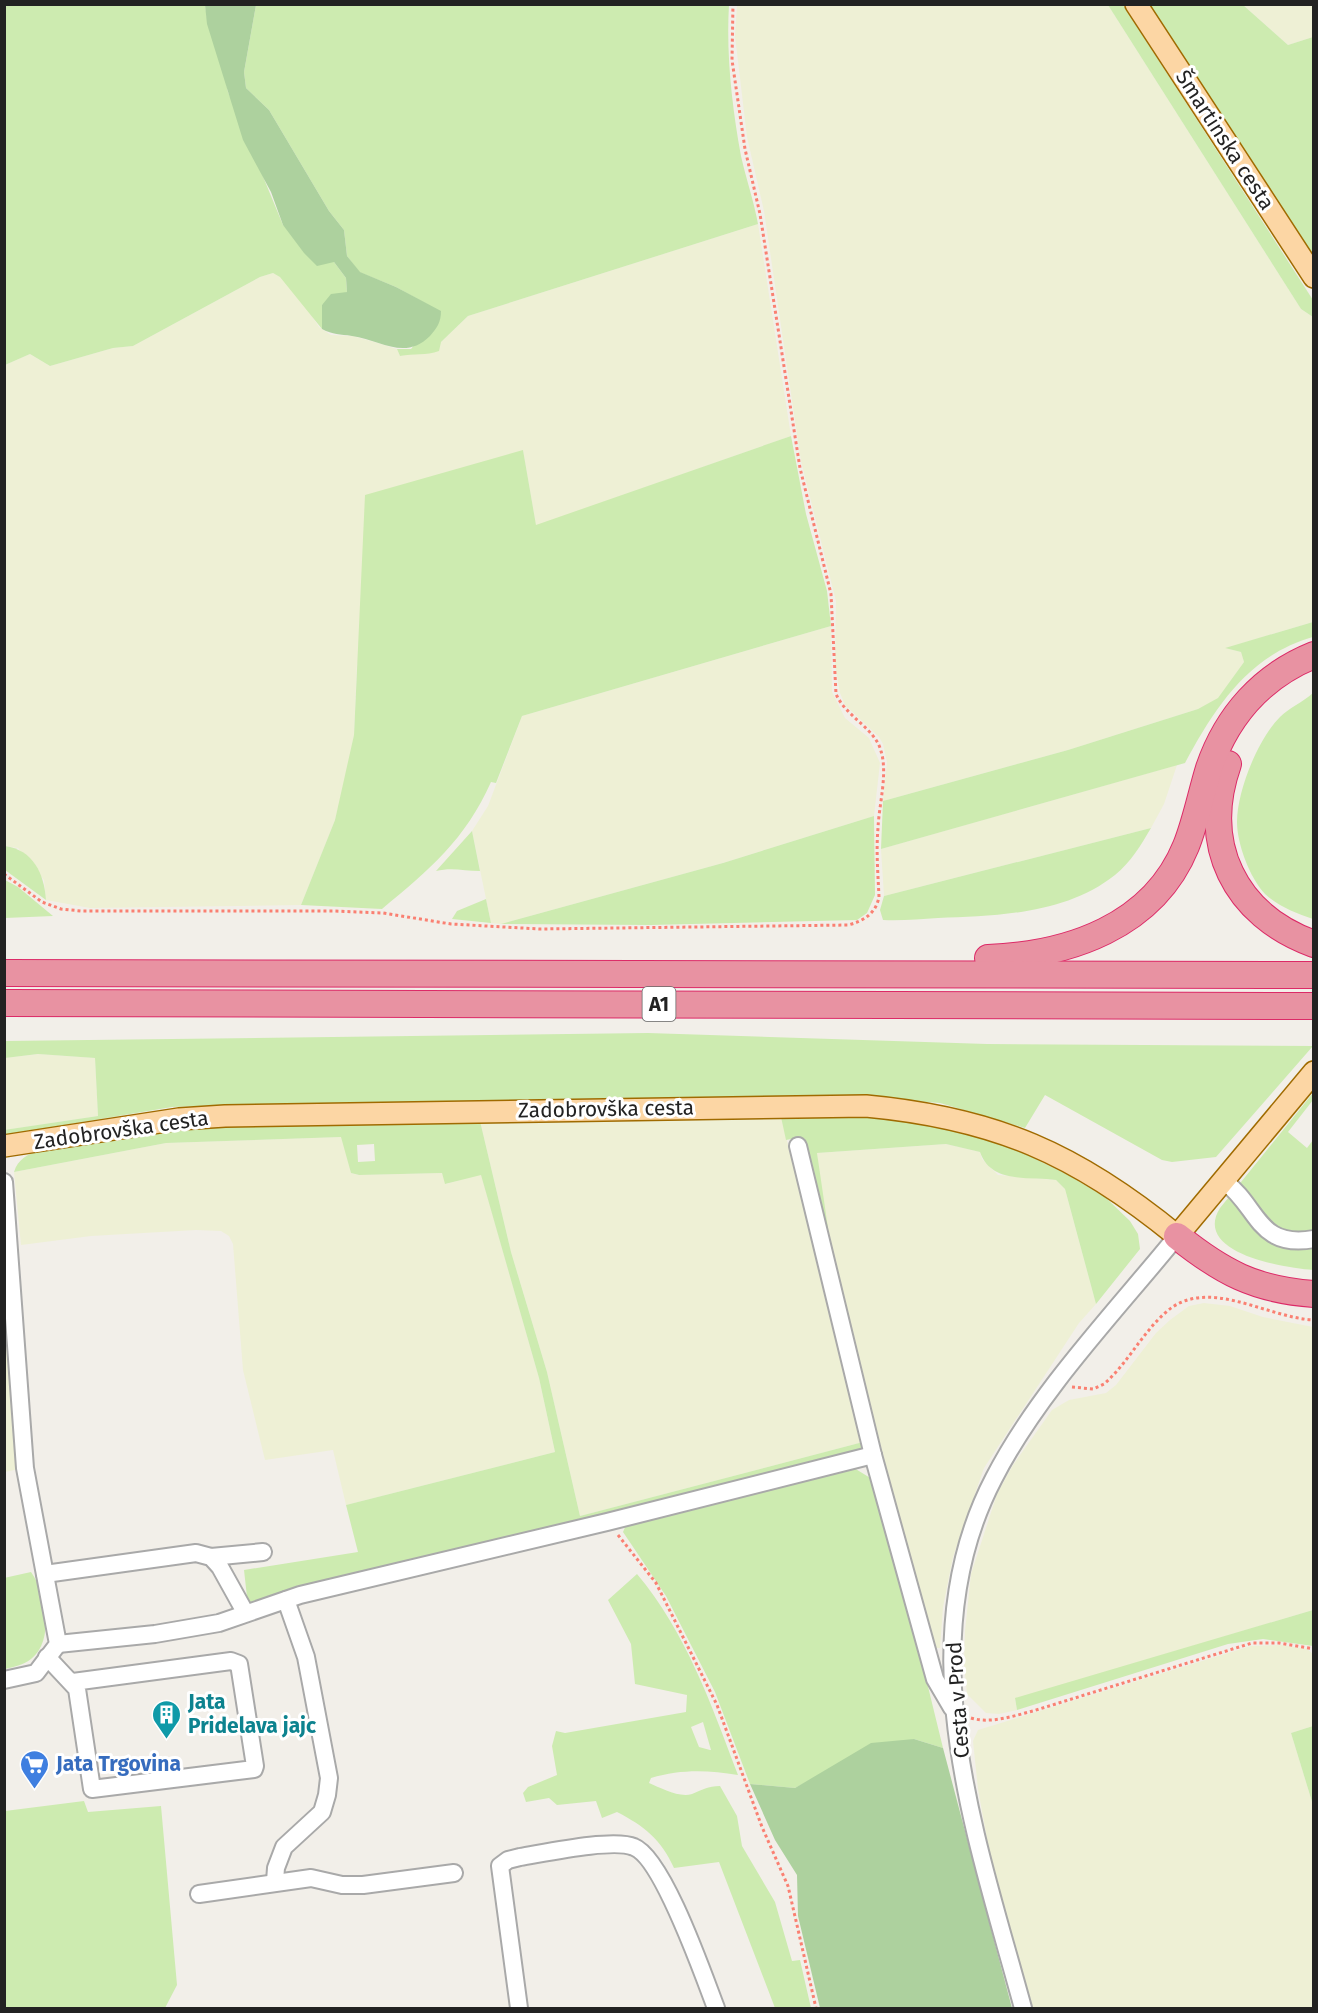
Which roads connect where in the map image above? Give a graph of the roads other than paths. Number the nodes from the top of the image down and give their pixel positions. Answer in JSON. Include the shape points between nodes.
{"nodes":[{"id":1,"x":1136,"y":4,"type":"edge"},
{"id":2,"x":1314,"y":277,"type":"edge"},
{"id":3,"x":1314,"y":655,"type":"edge"},
{"id":4,"x":1314,"y":673,"type":"edge"},
{"id":5,"x":1314,"y":944,"type":"edge"},
{"id":6,"x":4,"y":973,"type":"edge"},
{"id":7,"x":886,"y":973,"type":"junction"},
{"id":8,"x":1314,"y":975,"type":"edge"},
{"id":9,"x":4,"y":1003,"type":"edge"},
{"id":10,"x":1314,"y":1006,"type":"edge"},
{"id":11,"x":1314,"y":1072,"type":"edge"},
{"id":12,"x":4,"y":1146,"type":"edge"},
{"id":13,"x":798,"y":1146,"type":"dead end"},
{"id":14,"x":1224,"y":1181,"type":"junction"},
{"id":15,"x":4,"y":1182,"type":"edge"},
{"id":16,"x":1178,"y":1236,"type":"junction"},
{"id":17,"x":1314,"y":1239,"type":"edge"},
{"id":18,"x":1314,"y":1277,"type":"edge"},
{"id":19,"x":1314,"y":1294,"type":"edge"},
{"id":20,"x":873,"y":1455,"type":"junction"},
{"id":21,"x":263,"y":1552,"type":"dead end"},
{"id":22,"x":211,"y":1557,"type":"junction"},
{"id":23,"x":45,"y":1574,"type":"junction"},
{"id":24,"x":286,"y":1600,"type":"junction"},
{"id":25,"x":245,"y":1612,"type":"junction"},
{"id":26,"x":52,"y":1650,"type":"junction"},
{"id":27,"x":4,"y":1680,"type":"edge"},
{"id":28,"x":73,"y":1682,"type":"junction"},
{"id":29,"x":954,"y":1712,"type":"junction"},
{"id":30,"x":454,"y":1873,"type":"dead end"},
{"id":31,"x":275,"y":1881,"type":"junction"},
{"id":32,"x":199,"y":1894,"type":"dead end"},
{"id":33,"x":519,"y":2008,"type":"edge"},
{"id":34,"x":716,"y":2008,"type":"edge"},
{"id":35,"x":1023,"y":2008,"type":"edge"}],
"edges":[{"from":1,"to":2,"type":"main road","name":"Šmartinska cesta"},
{"from":3,"to":7,"type":"highway","via":[[1295,662],[1266,682],[1236,714],[1216,748],[1181,856],[1142,908],[1097,936],[1061,949],[1025,956],[942,959]]},
{"from":4,"to":5,"type":"highway","via":[[1276,695],[1248,725],[1224,775],[1218,818],[1223,855],[1248,903],[1273,925]]},
{"from":6,"to":7,"type":"highway","number":"A1"},
{"from":7,"to":8,"type":"highway","number":"A1"},
{"from":9,"to":10,"type":"highway","number":"A1"},
{"from":11,"to":14,"type":"main road"},
{"from":12,"to":16,"type":"main road","name":"Zadobrovška cesta","via":[[179,1119],[225,1116],[866,1106],[945,1116],[1037,1144],[1122,1192]]},
{"from":13,"to":20,"type":"street"},
{"from":14,"to":16,"type":"main road"},
{"from":14,"to":17,"type":"street","via":[[1235,1189],[1256,1222],[1275,1237],[1292,1241]]},
{"from":15,"to":23,"type":"street","via":[[25,1468]]},
{"from":16,"to":18,"type":"highway","via":[[1262,1267]]},
{"from":16,"to":19,"type":"highway","via":[[1212,1264],[1238,1278]]},
{"from":16,"to":29,"type":"street","name":"Cesta v Prod","via":[[1021,1431],[984,1499],[961,1570],[954,1622]]},
{"from":20,"to":24,"type":"street"},
{"from":20,"to":29,"type":"street","via":[[935,1679]]},
{"from":21,"to":22,"type":"street"},
{"from":22,"to":23,"type":"street","via":[[196,1552]]},
{"from":22,"to":25,"type":"street"},
{"from":23,"to":26,"type":"street"},
{"from":24,"to":25,"type":"street"},
{"from":24,"to":31,"type":"street","via":[[306,1656],[329,1778],[322,1812],[284,1848]]},
{"from":25,"to":26,"type":"street","via":[[219,1623]]},
{"from":26,"to":27,"type":"street","via":[[36,1673]]},
{"from":26,"to":28,"type":"street"},
{"from":28,"to":28,"type":"street","via":[[92,1789],[254,1769],[239,1664],[231,1661]]},
{"from":29,"to":35,"type":"street","name":"Cesta v Prod","via":[[970,1810]]},
{"from":30,"to":31,"type":"street","via":[[363,1885],[311,1878]]},
{"from":31,"to":32,"type":"street"},
{"from":33,"to":34,"type":"street","via":[[500,1866],[520,1857],[618,1844],[635,1847],[661,1876]]}]}
